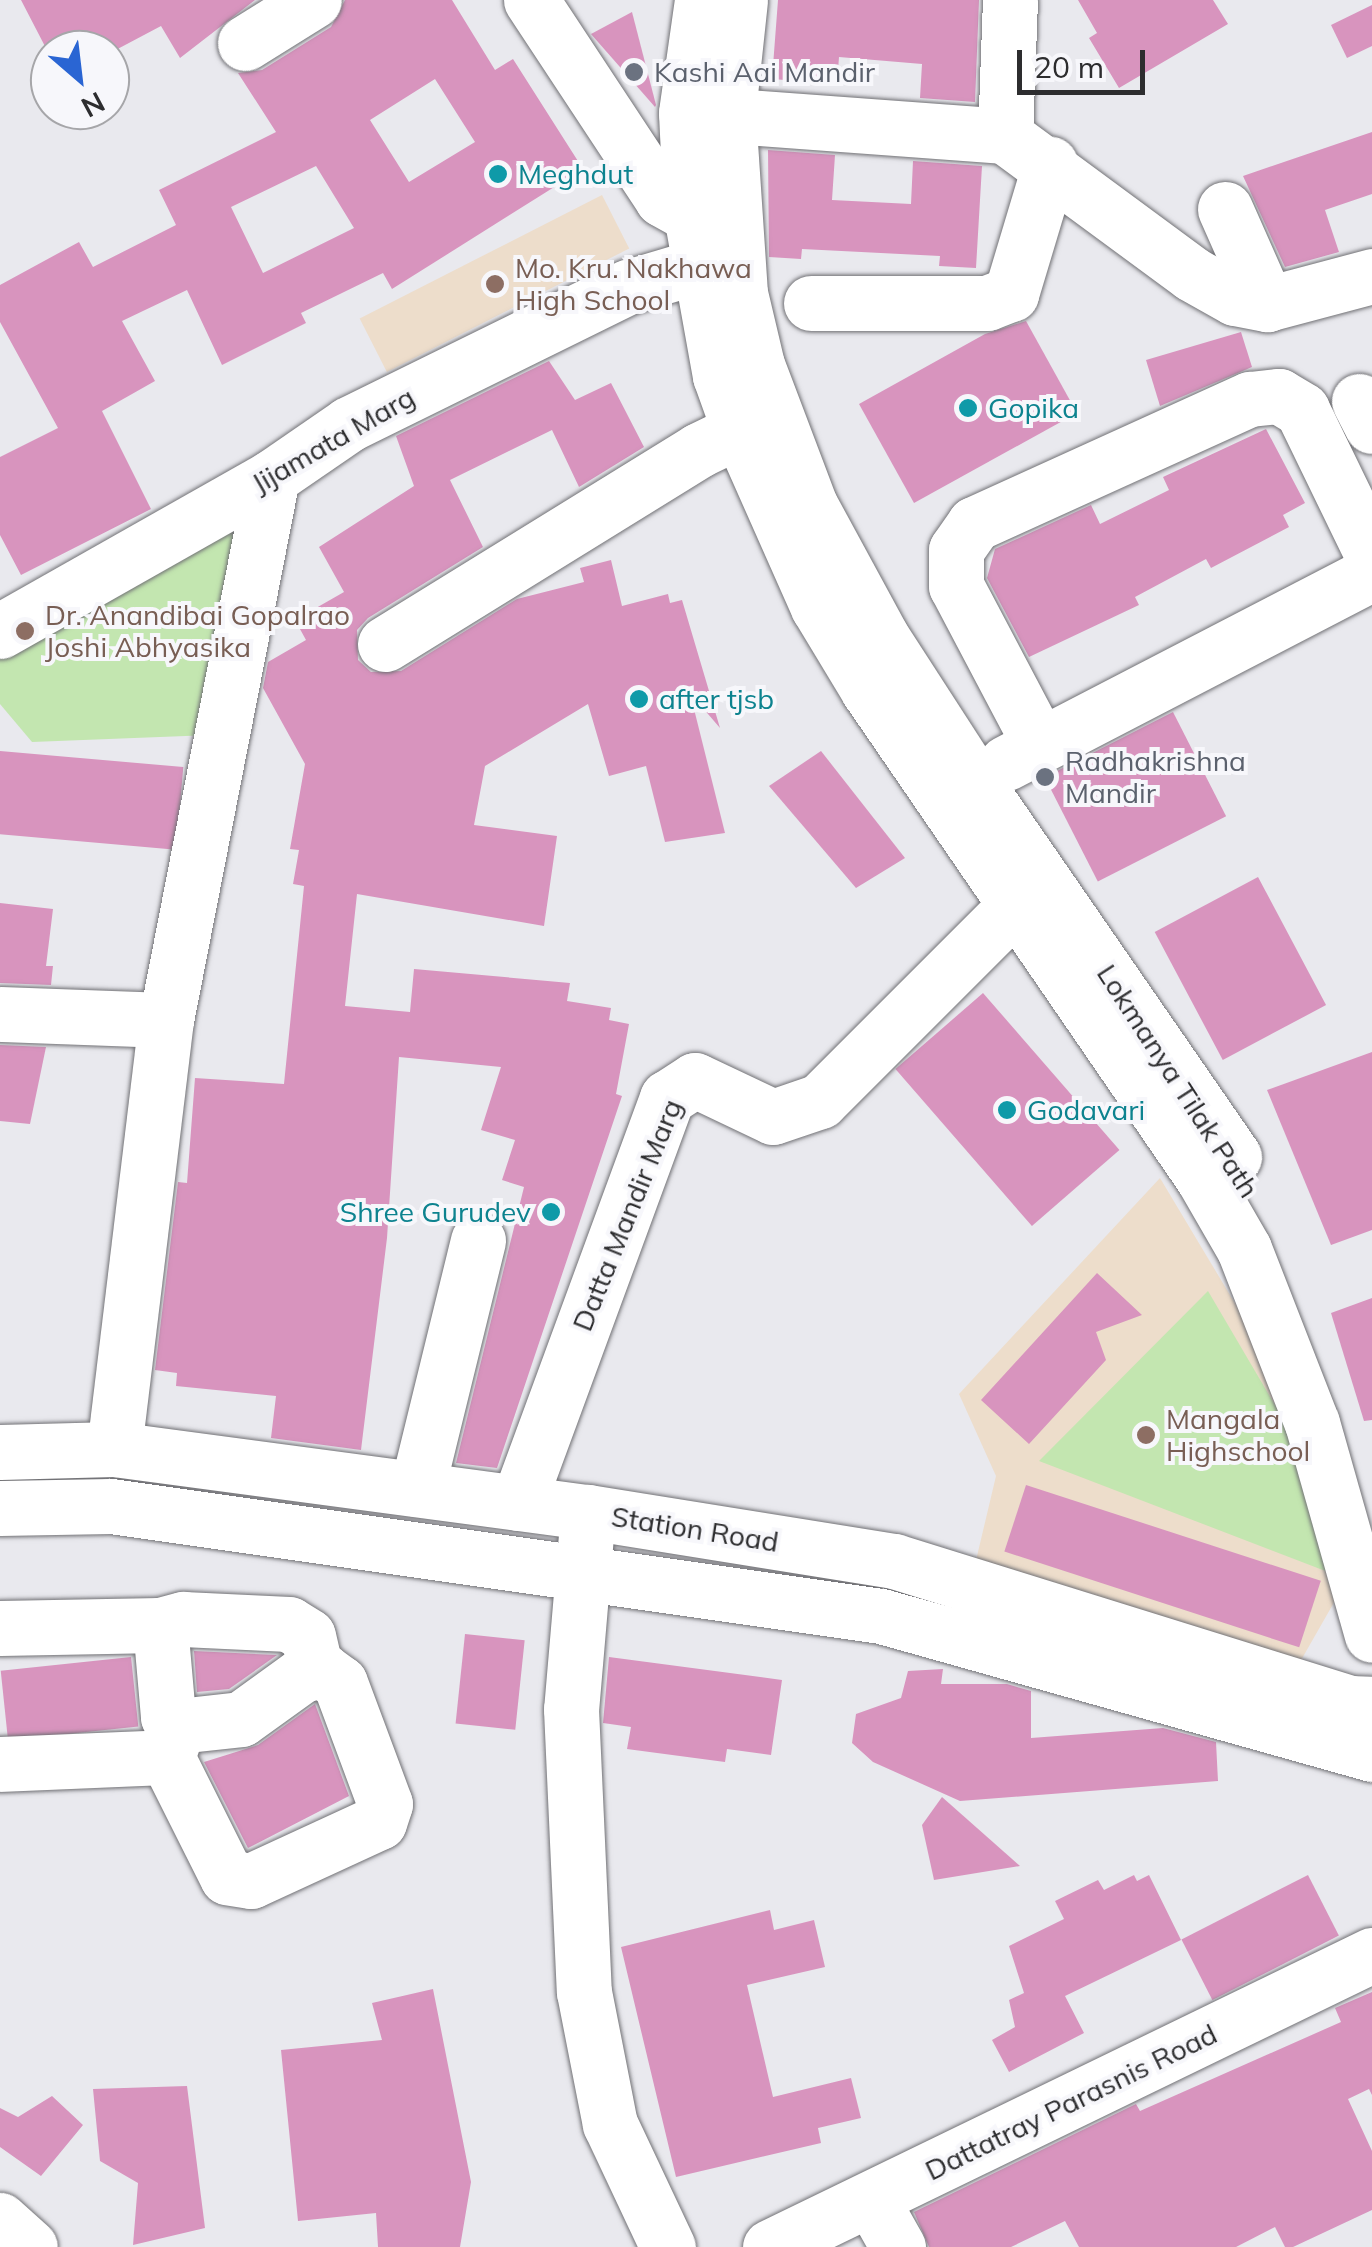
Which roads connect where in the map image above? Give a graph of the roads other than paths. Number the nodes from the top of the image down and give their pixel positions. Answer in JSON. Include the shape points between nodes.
{"nodes":[{"id":1,"x":314,"y":0,"type":"edge"},
{"id":2,"x":531,"y":0,"type":"edge"},
{"id":3,"x":702,"y":0,"type":"edge"},
{"id":4,"x":740,"y":0,"type":"edge"},
{"id":5,"x":1010,"y":0,"type":"edge"},
{"id":6,"x":245,"y":43,"type":"dead end"},
{"id":7,"x":707,"y":113,"type":"junction"},
{"id":8,"x":1028,"y":150,"type":"junction"},
{"id":9,"x":1226,"y":208,"type":"dead end"},
{"id":10,"x":714,"y":240,"type":"junction"},
{"id":11,"x":1372,"y":276,"type":"edge"},
{"id":12,"x":811,"y":304,"type":"dead end"},
{"id":13,"x":1267,"y":304,"type":"junction"},
{"id":14,"x":756,"y":422,"type":"junction"},
{"id":15,"x":272,"y":477,"type":"junction"},
{"id":16,"x":1372,"y":554,"type":"edge"},
{"id":17,"x":1372,"y":574,"type":"edge"},
{"id":18,"x":0,"y":631,"type":"edge"},
{"id":19,"x":385,"y":644,"type":"dead end"},
{"id":20,"x":1040,"y":745,"type":"junction"},
{"id":21,"x":958,"y":791,"type":"junction"},
{"id":22,"x":1027,"y":893,"type":"junction"},
{"id":23,"x":0,"y":1014,"type":"edge"},
{"id":24,"x":166,"y":1020,"type":"junction"},
{"id":25,"x":478,"y":1240,"type":"dead end"},
{"id":26,"x":114,"y":1449,"type":"junction"},
{"id":27,"x":0,"y":1452,"type":"edge"},
{"id":28,"x":417,"y":1489,"type":"junction"},
{"id":29,"x":518,"y":1502,"type":"junction"},
{"id":30,"x":0,"y":1508,"type":"edge"},
{"id":31,"x":1363,"y":1510,"type":"edge"},
{"id":32,"x":588,"y":1512,"type":"junction"},
{"id":33,"x":580,"y":1568,"type":"junction"},
{"id":34,"x":160,"y":1626,"type":"junction"},
{"id":35,"x":0,"y":1628,"type":"edge"},
{"id":36,"x":1372,"y":1635,"type":"edge"},
{"id":37,"x":316,"y":1671,"type":"junction"},
{"id":38,"x":1372,"y":1704,"type":"edge"},
{"id":39,"x":172,"y":1742,"type":"junction"},
{"id":40,"x":1372,"y":1754,"type":"edge"},
{"id":41,"x":0,"y":1764,"type":"edge"},
{"id":42,"x":1372,"y":1955,"type":"edge"},
{"id":43,"x":871,"y":2199,"type":"junction"},
{"id":44,"x":0,"y":2220,"type":"edge"},
{"id":45,"x":27,"y":2247,"type":"edge"},
{"id":46,"x":668,"y":2247,"type":"edge"},
{"id":47,"x":770,"y":2247,"type":"edge"},
{"id":48,"x":898,"y":2247,"type":"edge"}],
"edges":[{"from":1,"to":6,"type":"street"},
{"from":2,"to":10,"type":"street","via":[[662,199]]},
{"from":3,"to":7,"type":"street"},
{"from":4,"to":7,"type":"street"},
{"from":5,"to":8,"type":"street"},
{"from":7,"to":8,"type":"street"},
{"from":7,"to":10,"type":"street","name":"Lokmanya Tilak Path"},
{"from":8,"to":12,"type":"street","via":[[1022,276],[1011,294],[988,303]]},
{"from":8,"to":13,"type":"street","via":[[1192,274],[1235,298]]},
{"from":9,"to":13,"type":"street"},
{"from":10,"to":14,"type":"street","name":"Lokmanya Tilak Path"},
{"from":10,"to":15,"type":"street","name":"Jijamata Marg","via":[[348,424]]},
{"from":11,"to":13,"type":"street"},
{"from":14,"to":19,"type":"street"},
{"from":14,"to":21,"type":"street","name":"Lokmanya Tilak Path","via":[[846,614]]},
{"from":15,"to":18,"type":"street","name":"Jijamata Marg"},
{"from":15,"to":24,"type":"street"},
{"from":16,"to":20,"type":"street","via":[[1302,410],[1279,396],[1250,399],[974,524],[956,550],[956,586]]},
{"from":17,"to":20,"type":"street"},
{"from":20,"to":21,"type":"street"},
{"from":21,"to":22,"type":"street","name":"Lokmanya Tilak Path"},
{"from":22,"to":29,"type":"street","name":"Datta Mandir Marg","via":[[820,1101],[773,1117],[695,1080],[667,1098]]},
{"from":22,"to":31,"type":"street","name":"Lokmanya Tilak Path","via":[[1133,1044],[1241,1166]]},
{"from":23,"to":24,"type":"street"},
{"from":24,"to":26,"type":"street"},
{"from":25,"to":28,"type":"street"},
{"from":26,"to":27,"type":"street","name":"Station Road"},
{"from":26,"to":28,"type":"street","name":"Station Road"},
{"from":28,"to":29,"type":"street","name":"Station Road"},
{"from":29,"to":32,"type":"street","name":"Station Road"},
{"from":30,"to":33,"type":"street","name":"Station Road","via":[[111,1506]]},
{"from":31,"to":36,"type":"street","name":"Lokmanya Tilak Path"},
{"from":32,"to":33,"type":"street"},
{"from":32,"to":38,"type":"street","name":"Station Road","via":[[894,1561],[1348,1703]]},
{"from":33,"to":40,"type":"street","name":"Station Road","via":[[881,1616]]},
{"from":33,"to":46,"type":"street","via":[[571,1710],[584,1992],[610,2124]]},
{"from":34,"to":35,"type":"street"},
{"from":34,"to":37,"type":"street","via":[[182,1619],[289,1624],[308,1636]]},
{"from":34,"to":39,"type":"street"},
{"from":37,"to":39,"type":"street","via":[[241,1719]]},
{"from":37,"to":39,"type":"street","via":[[340,1683],[385,1804],[379,1822],[251,1882],[227,1878]]},
{"from":39,"to":41,"type":"street"},
{"from":42,"to":43,"type":"street","name":"Dattatray Parasnis Road"},
{"from":43,"to":47,"type":"street","name":"Dattatray Parasnis Road"},
{"from":43,"to":48,"type":"street"},
{"from":44,"to":45,"type":"street"}]}
